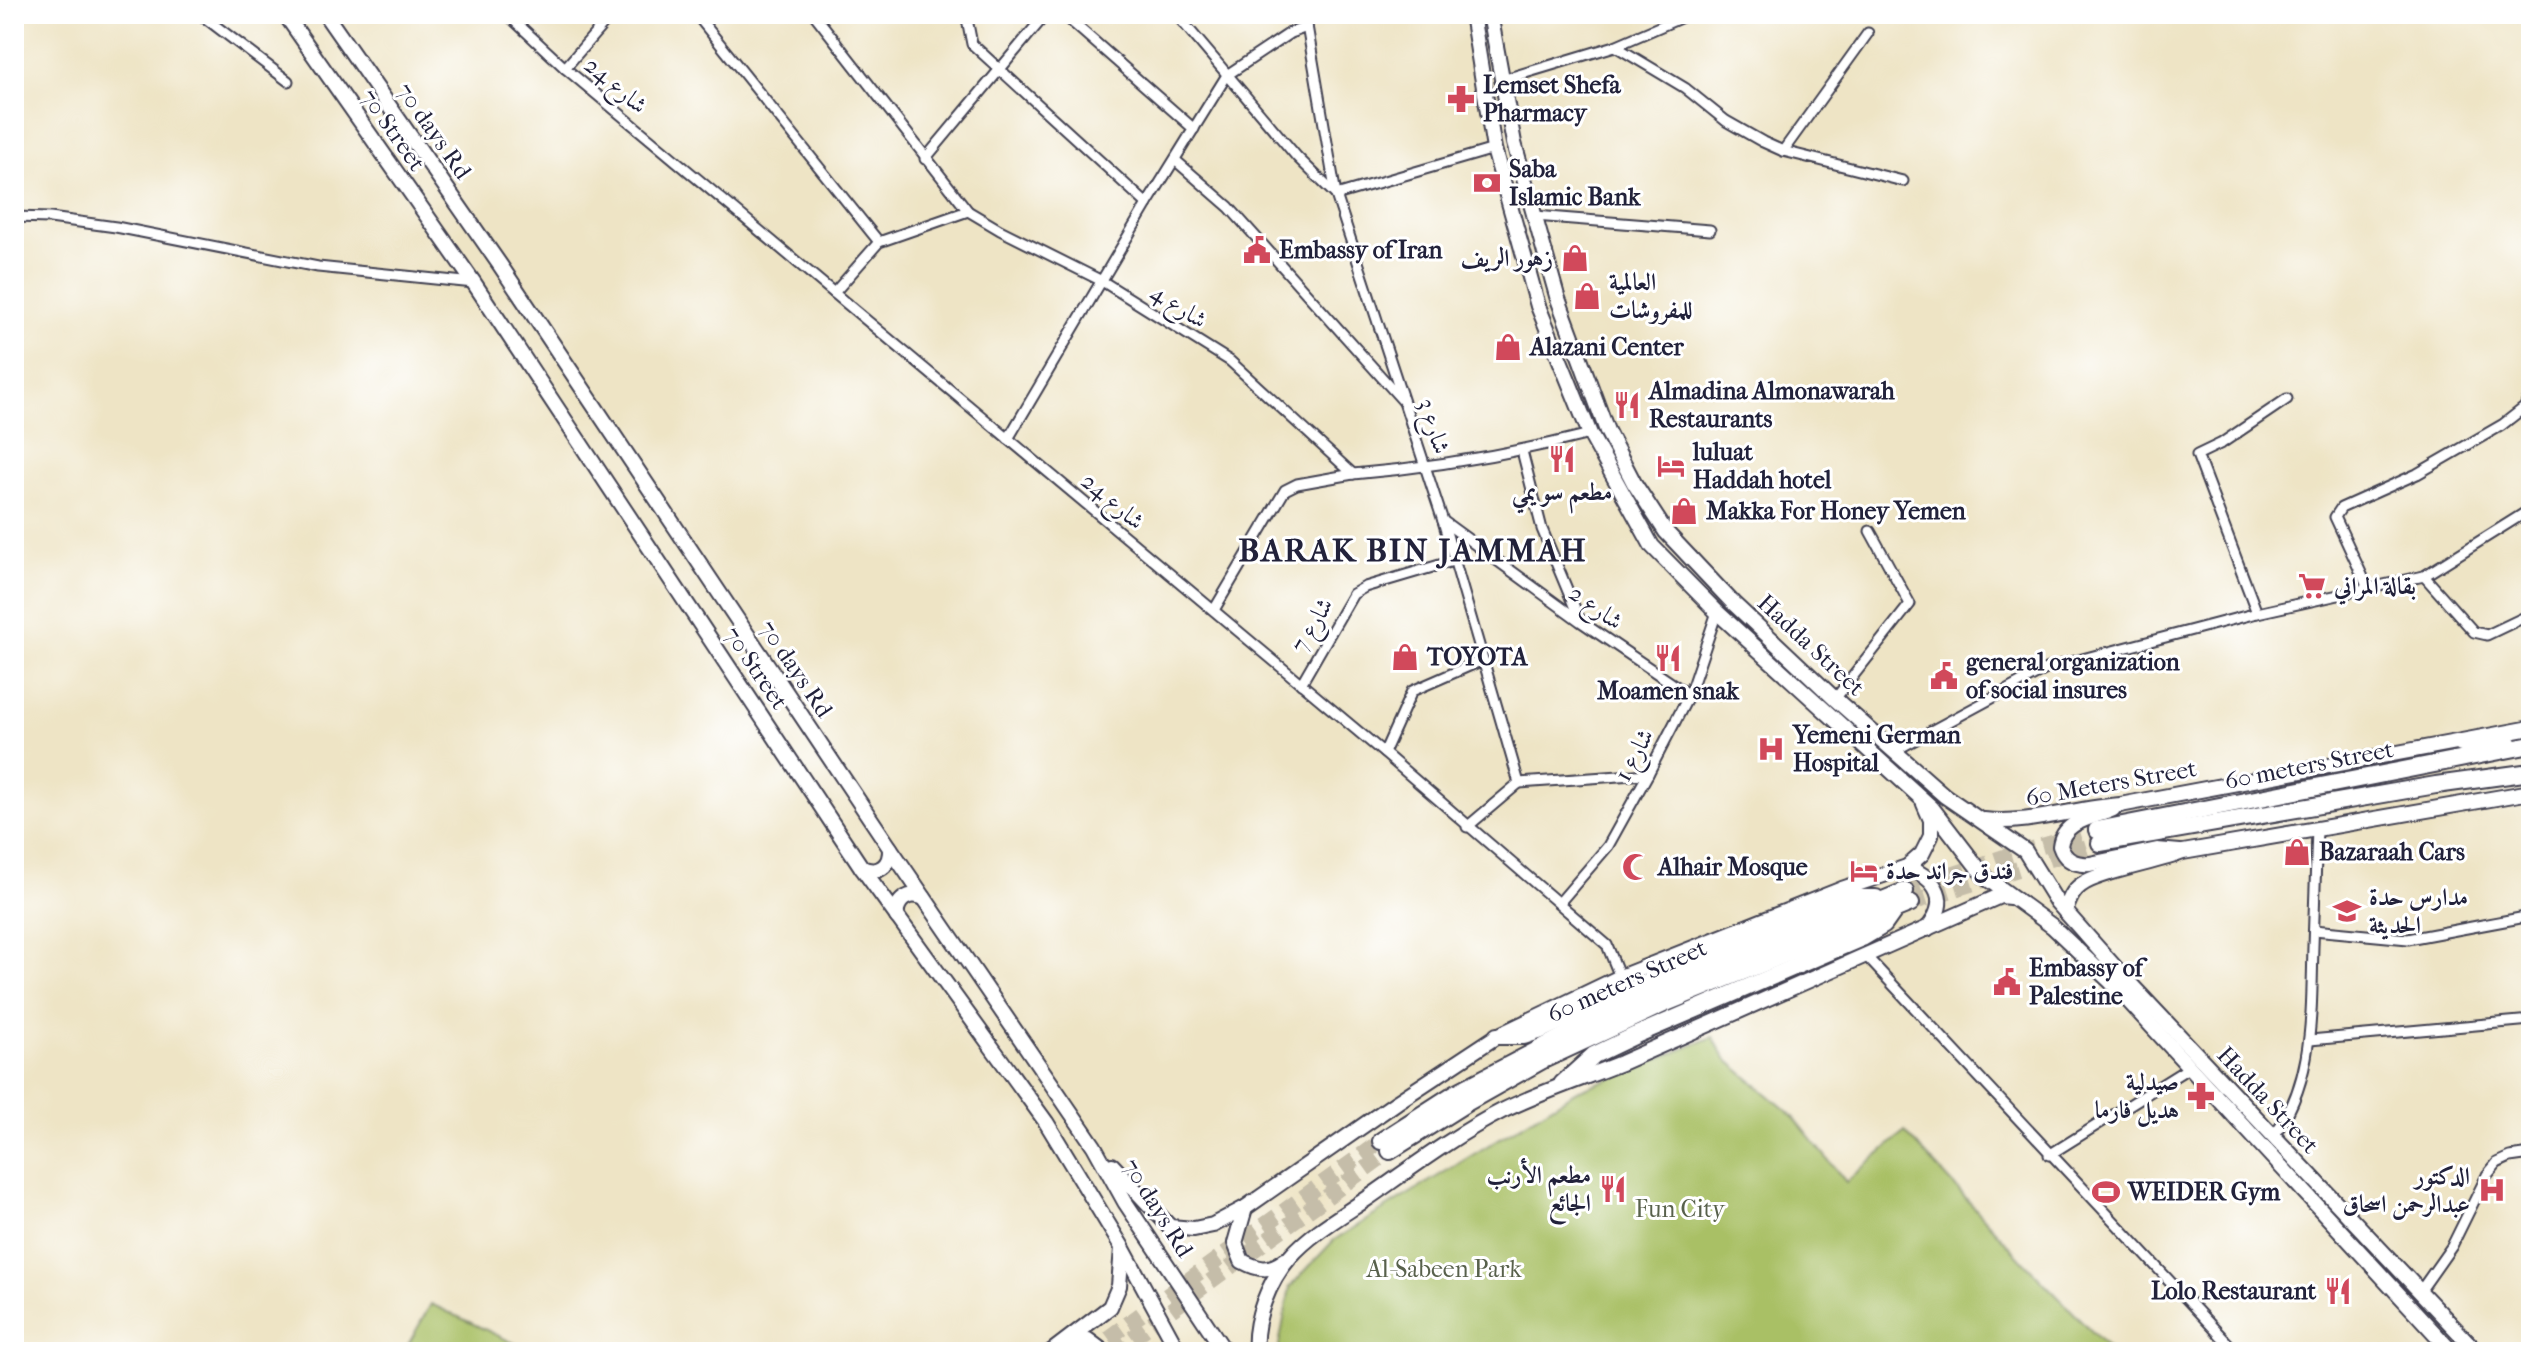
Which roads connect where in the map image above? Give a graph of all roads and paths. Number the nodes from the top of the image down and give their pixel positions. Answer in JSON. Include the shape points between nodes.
{"nodes":[{"id":1,"x":200,"y":14,"type":"edge"},
{"id":2,"x":285,"y":14,"type":"edge"},
{"id":3,"x":325,"y":14,"type":"edge"},
{"id":4,"x":507,"y":14,"type":"edge"},
{"id":5,"x":612,"y":14,"type":"edge"},
{"id":6,"x":696,"y":14,"type":"edge"},
{"id":7,"x":966,"y":14,"type":"edge"},
{"id":8,"x":1046,"y":14,"type":"edge"},
{"id":9,"x":1063,"y":14,"type":"edge"},
{"id":10,"x":1176,"y":14,"type":"edge"},
{"id":11,"x":1305,"y":14,"type":"edge"},
{"id":12,"x":1472,"y":14,"type":"edge"},
{"id":13,"x":1490,"y":14,"type":"edge"},
{"id":14,"x":1689,"y":14,"type":"edge"},
{"id":15,"x":821,"y":17,"type":"edge"},
{"id":16,"x":1307,"y":27,"type":"junction"},
{"id":17,"x":1868,"y":33,"type":"dead end"},
{"id":18,"x":1615,"y":46,"type":"junction"},
{"id":19,"x":565,"y":68,"type":"junction"},
{"id":20,"x":998,"y":71,"type":"junction"},
{"id":21,"x":1227,"y":75,"type":"junction"},
{"id":22,"x":1502,"y":80,"type":"junction"},
{"id":23,"x":288,"y":81,"type":"dead end"},
{"id":24,"x":1194,"y":129,"type":"junction"},
{"id":25,"x":1494,"y":149,"type":"junction"},
{"id":26,"x":1783,"y":151,"type":"junction"},
{"id":27,"x":925,"y":159,"type":"junction"},
{"id":28,"x":1175,"y":160,"type":"junction"},
{"id":29,"x":1903,"y":181,"type":"dead end"},
{"id":30,"x":1336,"y":195,"type":"junction"},
{"id":31,"x":1147,"y":204,"type":"junction"},
{"id":32,"x":968,"y":211,"type":"junction"},
{"id":33,"x":1535,"y":216,"type":"junction"},
{"id":34,"x":14,"y":217,"type":"edge"},
{"id":35,"x":1710,"y":230,"type":"dead end"},
{"id":36,"x":879,"y":242,"type":"junction"},
{"id":37,"x":1102,"y":281,"type":"junction"},
{"id":38,"x":474,"y":283,"type":"junction"},
{"id":39,"x":834,"y":293,"type":"junction"},
{"id":40,"x":2531,"y":391,"type":"edge"},
{"id":41,"x":2287,"y":399,"type":"dead end"},
{"id":42,"x":1407,"y":406,"type":"junction"},
{"id":43,"x":1590,"y":434,"type":"junction"},
{"id":44,"x":1008,"y":439,"type":"junction"},
{"id":45,"x":1522,"y":451,"type":"junction"},
{"id":46,"x":1426,"y":468,"type":"junction"},
{"id":47,"x":1353,"y":474,"type":"junction"},
{"id":48,"x":2531,"y":509,"type":"edge"},
{"id":49,"x":1443,"y":521,"type":"junction"},
{"id":50,"x":1870,"y":531,"type":"dead end"},
{"id":51,"x":1453,"y":561,"type":"junction"},
{"id":52,"x":1693,"y":561,"type":"junction"},
{"id":53,"x":1681,"y":576,"type":"junction"},
{"id":54,"x":2424,"y":576,"type":"junction"},
{"id":55,"x":2368,"y":588,"type":"junction"},
{"id":56,"x":1214,"y":610,"type":"junction"},
{"id":57,"x":1717,"y":612,"type":"junction"},
{"id":58,"x":2257,"y":613,"type":"junction"},
{"id":59,"x":2531,"y":614,"type":"edge"},
{"id":60,"x":1580,"y":621,"type":"junction"},
{"id":61,"x":1483,"y":660,"type":"junction"},
{"id":62,"x":1301,"y":684,"type":"junction"},
{"id":63,"x":1689,"y":695,"type":"junction"},
{"id":64,"x":1835,"y":699,"type":"junction"},
{"id":65,"x":2531,"y":728,"type":"edge"},
{"id":66,"x":2461,"y":743,"type":"junction"},
{"id":67,"x":2531,"y":744,"type":"edge"},
{"id":68,"x":1896,"y":750,"type":"junction"},
{"id":69,"x":1384,"y":753,"type":"junction"},
{"id":70,"x":2531,"y":772,"type":"edge"},
{"id":71,"x":1648,"y":774,"type":"junction"},
{"id":72,"x":1519,"y":783,"type":"junction"},
{"id":73,"x":2531,"y":793,"type":"edge"},
{"id":74,"x":1923,"y":800,"type":"junction"},
{"id":75,"x":2120,"y":805,"type":"junction"},
{"id":76,"x":1980,"y":820,"type":"junction"},
{"id":77,"x":1467,"y":827,"type":"junction"},
{"id":78,"x":2317,"y":828,"type":"junction"},
{"id":79,"x":890,"y":848,"type":"junction"},
{"id":80,"x":2183,"y":852,"type":"junction"},
{"id":81,"x":1907,"y":867,"type":"junction"},
{"id":82,"x":862,"y":868,"type":"junction"},
{"id":83,"x":2010,"y":897,"type":"junction"},
{"id":84,"x":924,"y":898,"type":"junction"},
{"id":85,"x":1899,"y":900,"type":"junction"},
{"id":86,"x":1560,"y":902,"type":"junction"},
{"id":87,"x":2065,"y":911,"type":"junction"},
{"id":88,"x":2531,"y":916,"type":"edge"},
{"id":89,"x":897,"y":917,"type":"junction"},
{"id":90,"x":1927,"y":929,"type":"junction"},
{"id":91,"x":2314,"y":930,"type":"junction"},
{"id":92,"x":1866,"y":956,"type":"junction"},
{"id":93,"x":1620,"y":977,"type":"junction"},
{"id":94,"x":2531,"y":1020,"type":"edge"},
{"id":95,"x":1497,"y":1036,"type":"junction"},
{"id":96,"x":2310,"y":1040,"type":"junction"},
{"id":97,"x":2190,"y":1067,"type":"junction"},
{"id":98,"x":1562,"y":1084,"type":"junction"},
{"id":99,"x":2272,"y":1137,"type":"junction"},
{"id":100,"x":1094,"y":1146,"type":"junction"},
{"id":101,"x":1386,"y":1146,"type":"tunnel mouth"},
{"id":102,"x":2531,"y":1154,"type":"edge"},
{"id":103,"x":2049,"y":1155,"type":"junction"},
{"id":104,"x":1245,"y":1208,"type":"junction"},
{"id":105,"x":1122,"y":1247,"type":"junction"},
{"id":106,"x":1291,"y":1256,"type":"junction"},
{"id":107,"x":2421,"y":1290,"type":"junction"},
{"id":108,"x":1066,"y":1342,"type":"junction"},
{"id":109,"x":1051,"y":1352,"type":"edge"},
{"id":110,"x":1104,"y":1352,"type":"edge"},
{"id":111,"x":1179,"y":1352,"type":"edge"},
{"id":112,"x":1225,"y":1352,"type":"edge"},
{"id":113,"x":1256,"y":1352,"type":"edge"},
{"id":114,"x":2236,"y":1352,"type":"edge"},
{"id":115,"x":2452,"y":1352,"type":"edge"},
{"id":116,"x":2477,"y":1352,"type":"edge"}],
"edges":[{"from":1,"to":23,"type":"street"},
{"from":2,"to":38,"type":"main road","name":"70 Street"},
{"from":3,"to":79,"type":"main road","name":"70 days Rd","via":[[509,278]]},
{"from":4,"to":19,"type":"street","name":"شارع 24"},
{"from":5,"to":19,"type":"street"},
{"from":6,"to":36,"type":"street"},
{"from":7,"to":20,"type":"street","via":[[972,44]]},
{"from":8,"to":20,"type":"street"},
{"from":9,"to":24,"type":"street"},
{"from":10,"to":21,"type":"street"},
{"from":11,"to":16,"type":"street","name":"شارع 3"},
{"from":12,"to":25,"type":"main road","name":"Hadda Street"},
{"from":13,"to":22,"type":"main road","name":"Hadda Street"},
{"from":14,"to":18,"type":"street"},
{"from":15,"to":27,"type":"street","name":"شارع 4"},
{"from":16,"to":21,"type":"street"},
{"from":16,"to":30,"type":"street","name":"شارع 3"},
{"from":17,"to":26,"type":"street"},
{"from":18,"to":22,"type":"street"},
{"from":18,"to":26,"type":"street","via":[[1685,88],[1726,121]]},
{"from":19,"to":39,"type":"street","name":"شارع 24"},
{"from":20,"to":27,"type":"street"},
{"from":20,"to":31,"type":"street"},
{"from":21,"to":24,"type":"street"},
{"from":21,"to":30,"type":"street"},
{"from":22,"to":33,"type":"main road","name":"Hadda Street"},
{"from":24,"to":28,"type":"street"},
{"from":25,"to":30,"type":"street"},
{"from":25,"to":43,"type":"main road","name":"Hadda Street","via":[[1538,306]]},
{"from":26,"to":29,"type":"street"},
{"from":27,"to":32,"type":"street","name":"شارع 4"},
{"from":28,"to":31,"type":"street"},
{"from":28,"to":42,"type":"street","via":[[1229,207]]},
{"from":30,"to":42,"type":"street","name":"شارع 3"},
{"from":31,"to":37,"type":"street"},
{"from":32,"to":36,"type":"street"},
{"from":32,"to":37,"type":"street","name":"شارع 4"},
{"from":33,"to":35,"type":"street"},
{"from":33,"to":52,"type":"main road","name":"Hadda Street","via":[[1557,296],[1607,431],[1666,532]]},
{"from":34,"to":38,"type":"street","via":[[116,227],[318,267]]},
{"from":36,"to":39,"type":"street"},
{"from":37,"to":44,"type":"street"},
{"from":37,"to":47,"type":"street","name":"شارع 4","via":[[1230,361]]},
{"from":38,"to":82,"type":"main road","name":"70 Street"},
{"from":39,"to":44,"type":"street","name":"شارع 24"},
{"from":40,"to":55,"type":"street","via":[[2525,407],[2502,425],[2417,474],[2341,508],[2335,517]]},
{"from":41,"to":58,"type":"street","via":[[2197,455]]},
{"from":42,"to":46,"type":"street","name":"شارع 3"},
{"from":43,"to":45,"type":"street"},
{"from":43,"to":53,"type":"main road","name":"Hadda Street","via":[[1652,546]]},
{"from":44,"to":56,"type":"street","name":"شارع 24"},
{"from":45,"to":46,"type":"street"},
{"from":45,"to":60,"type":"street","via":[[1542,529]]},
{"from":46,"to":47,"type":"street"},
{"from":46,"to":49,"type":"street","name":"شارع 3"},
{"from":47,"to":56,"type":"street","via":[[1285,490]]},
{"from":48,"to":54,"type":"street"},
{"from":49,"to":51,"type":"street","name":"شارع 3"},
{"from":49,"to":60,"type":"street","name":"شارع 2"},
{"from":50,"to":64,"type":"street","via":[[1910,604]]},
{"from":51,"to":61,"type":"street","name":"شارع 3"},
{"from":51,"to":62,"type":"street","name":"شارع 7","via":[[1353,594]]},
{"from":52,"to":53,"type":"main road"},
{"from":52,"to":64,"type":"main road","name":"Hadda Street"},
{"from":53,"to":57,"type":"main road","name":"Hadda Street"},
{"from":54,"to":55,"type":"street"},
{"from":54,"to":59,"type":"street","via":[[2474,632],[2487,635]]},
{"from":55,"to":58,"type":"street"},
{"from":56,"to":62,"type":"street","name":"شارع 24"},
{"from":57,"to":63,"type":"street","name":"شارع 1"},
{"from":57,"to":74,"type":"main road","name":"Hadda Street"},
{"from":58,"to":68,"type":"street","via":[[2048,668]]},
{"from":60,"to":63,"type":"street","name":"شارع 2"},
{"from":61,"to":69,"type":"street","via":[[1412,691]]},
{"from":61,"to":72,"type":"street","name":"شارع 3"},
{"from":62,"to":69,"type":"street","name":"شارع 24"},
{"from":63,"to":71,"type":"street","name":"شارع 1"},
{"from":64,"to":68,"type":"main road","name":"Hadda Street"},
{"from":65,"to":66,"type":"main road","name":"60 Meters Street"},
{"from":66,"to":67,"type":"highway"},
{"from":66,"to":75,"type":"main road","name":"60 Meters Street"},
{"from":67,"to":70,"type":"highway","name":"60 meters Street","via":[[2098,836]]},
{"from":68,"to":76,"type":"main road","name":"Hadda Street"},
{"from":69,"to":77,"type":"street","name":"شارع 24"},
{"from":71,"to":72,"type":"street"},
{"from":71,"to":86,"type":"street","name":"شارع 1","via":[[1608,846]]},
{"from":72,"to":77,"type":"street"},
{"from":73,"to":78,"type":"main road"},
{"from":74,"to":81,"type":"main road","via":[[1931,836]]},
{"from":74,"to":83,"type":"main road","name":"Hadda Street","via":[[1985,877]]},
{"from":75,"to":76,"type":"main road","name":"60 Meters Street","via":[[2004,822]]},
{"from":75,"to":80,"type":"main road","via":[[2064,831],[2060,846],[2067,858],[2090,864],[2157,850]]},
{"from":76,"to":87,"type":"main road","name":"Hadda Street","via":[[2025,851]]},
{"from":77,"to":86,"type":"street","name":"شارع 24"},
{"from":78,"to":80,"type":"main road"},
{"from":78,"to":91,"type":"street"},
{"from":79,"to":82,"type":"main road","via":[[883,868]]},
{"from":79,"to":84,"type":"main road","name":"70 days Rd"},
{"from":80,"to":87,"type":"main road","via":[[2088,880],[2071,896]]},
{"from":81,"to":90,"type":"main road","via":[[1931,880],[1938,892],[1939,907]]},
{"from":81,"to":93,"type":"main road"},
{"from":82,"to":89,"type":"main road","name":"70 Street"},
{"from":83,"to":90,"type":"main road","via":[[2000,896]]},
{"from":83,"to":97,"type":"main road","name":"Hadda Street","via":[[2052,926]]},
{"from":84,"to":89,"type":"main road","via":[[904,898]]},
{"from":84,"to":100,"type":"main road","name":"70 days Rd"},
{"from":85,"to":95,"type":"highway","via":[[1855,898],[1831,906],[1539,1031]]},
{"from":85,"to":98,"type":"highway","via":[[1884,925],[1862,938],[1594,1055]]},
{"from":85,"to":101,"type":"highway","name":"60 meters Street","via":[[1541,1061]]},
{"from":86,"to":93,"type":"street","name":"شارع 24","via":[[1607,945]]},
{"from":87,"to":99,"type":"main road","name":"Hadda Street"},
{"from":88,"to":91,"type":"street","via":[[2408,939]]},
{"from":89,"to":105,"type":"main road","name":"70 Street","via":[[1046,1122]]},
{"from":90,"to":92,"type":"main road"},
{"from":91,"to":96,"type":"street"},
{"from":92,"to":98,"type":"main road"},
{"from":92,"to":103,"type":"street"},
{"from":93,"to":95,"type":"main road"},
{"from":94,"to":96,"type":"street"},
{"from":95,"to":104,"type":"main road"},
{"from":96,"to":99,"type":"street","via":[[2299,1084]]},
{"from":97,"to":103,"type":"street"},
{"from":97,"to":115,"type":"main road","name":"Hadda Street"},
{"from":98,"to":106,"type":"main road","via":[[1467,1132]]},
{"from":99,"to":107,"type":"main road","name":"Hadda Street"},
{"from":100,"to":104,"type":"main road","via":[[1170,1227],[1213,1225]]},
{"from":100,"to":112,"type":"main road","name":"70 days Rd"},
{"from":102,"to":107,"type":"street","via":[[2497,1163],[2487,1175],[2452,1246]]},
{"from":103,"to":114,"type":"street"},
{"from":104,"to":106,"type":"main road","via":[[1235,1243],[1242,1261],[1259,1270]]},
{"from":105,"to":108,"type":"main road","via":[[1114,1300]]},
{"from":105,"to":111,"type":"main road","name":"70 Street"},
{"from":106,"to":113,"type":"main road","via":[[1266,1296],[1254,1336]]},
{"from":107,"to":116,"type":"main road","name":"Hadda Street"},
{"from":108,"to":109,"type":"main road"},
{"from":108,"to":110,"type":"main road","via":[[1088,1340]]}]}
